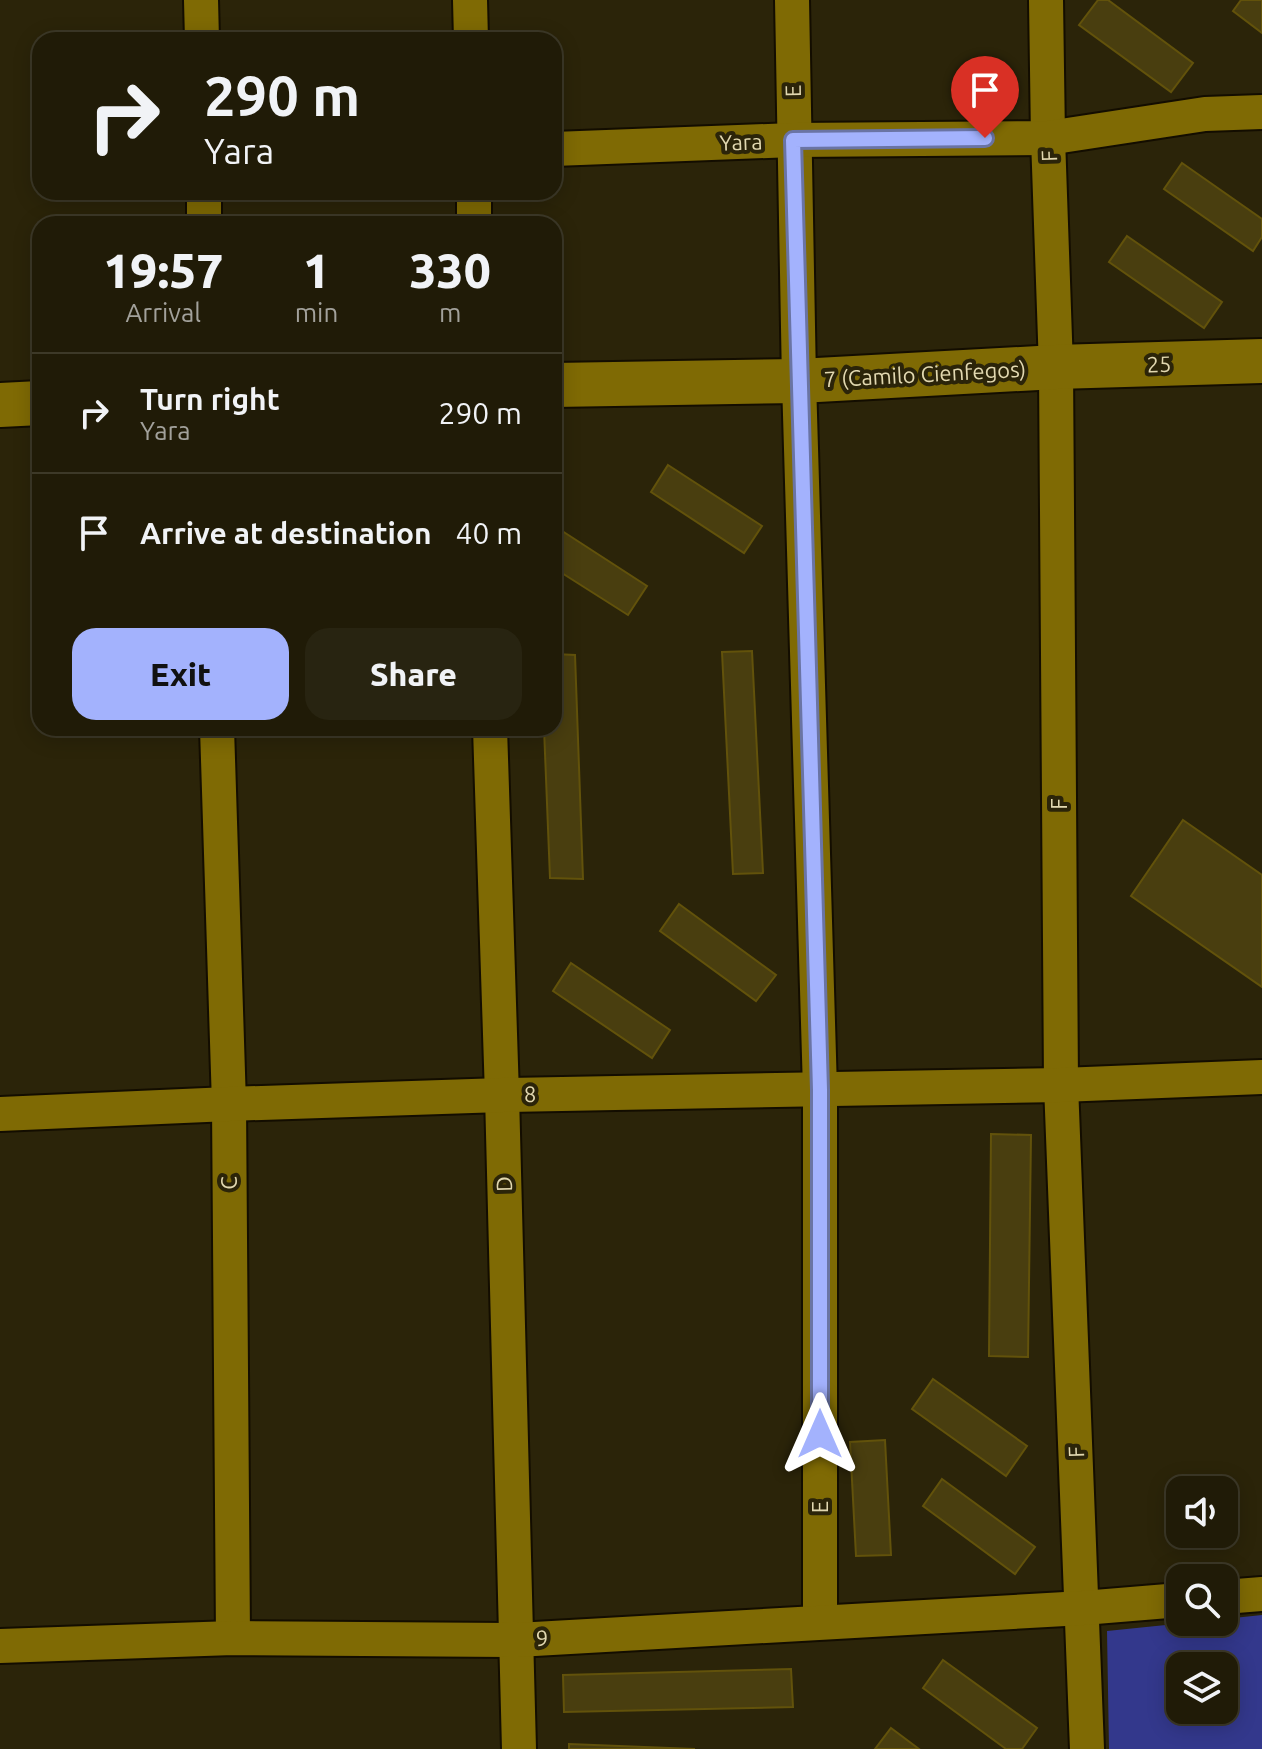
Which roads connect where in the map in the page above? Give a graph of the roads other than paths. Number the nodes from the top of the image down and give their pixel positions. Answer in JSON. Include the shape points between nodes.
{"nodes":[{"id":1,"x":201,"y":0,"type":"edge"},
{"id":2,"x":470,"y":0,"type":"edge"},
{"id":3,"x":792,"y":0,"type":"edge"},
{"id":4,"x":1046,"y":0,"type":"edge"},
{"id":5,"x":202,"y":32,"type":"edge"},
{"id":6,"x":471,"y":32,"type":"edge"},
{"id":7,"x":1262,"y":112,"type":"edge"},
{"id":8,"x":1048,"y":138,"type":"junction"},
{"id":9,"x":793,"y":140,"type":"junction"},
{"id":10,"x":562,"y":149,"type":"edge"},
{"id":11,"x":1262,"y":361,"type":"edge"},
{"id":12,"x":1056,"y":367,"type":"junction"},
{"id":13,"x":799,"y":381,"type":"junction"},
{"id":14,"x":562,"y":385,"type":"edge"},
{"id":15,"x":32,"y":403,"type":"edge"},
{"id":16,"x":0,"y":405,"type":"edge"},
{"id":17,"x":217,"y":736,"type":"edge"},
{"id":18,"x":490,"y":736,"type":"edge"},
{"id":19,"x":1262,"y":1077,"type":"edge"},
{"id":20,"x":1061,"y":1085,"type":"junction"},
{"id":21,"x":820,"y":1090,"type":"junction"},
{"id":22,"x":502,"y":1095,"type":"junction"},
{"id":23,"x":229,"y":1104,"type":"junction"},
{"id":24,"x":0,"y":1114,"type":"edge"},
{"id":25,"x":1262,"y":1594,"type":"edge"},
{"id":26,"x":1238,"y":1596,"type":"edge"},
{"id":27,"x":1166,"y":1601,"type":"edge"},
{"id":28,"x":1083,"y":1608,"type":"junction"},
{"id":29,"x":820,"y":1622,"type":"junction"},
{"id":30,"x":233,"y":1638,"type":"junction"},
{"id":31,"x":517,"y":1640,"type":"junction"},
{"id":32,"x":0,"y":1646,"type":"edge"},
{"id":33,"x":519,"y":1749,"type":"edge"},
{"id":34,"x":1087,"y":1749,"type":"edge"}],
"edges":[{"from":1,"to":5,"type":"street"},
{"from":2,"to":6,"type":"street"},
{"from":3,"to":9,"type":"street","name":"E"},
{"from":4,"to":8,"type":"street","name":"F"},
{"from":7,"to":8,"type":"street","name":"Yara","via":[[1205,114]]},
{"from":8,"to":9,"type":"street","name":"Yara"},
{"from":8,"to":12,"type":"street","name":"F"},
{"from":9,"to":10,"type":"street","name":"Yara"},
{"from":9,"to":13,"type":"street","name":"E"},
{"from":11,"to":12,"type":"street","name":"25"},
{"from":12,"to":13,"type":"street","name":"7 (Camilo Cienfegos)"},
{"from":12,"to":20,"type":"street","name":"F"},
{"from":13,"to":14,"type":"street","name":"7 (Camilo Cienfegos)"},
{"from":13,"to":21,"type":"street","name":"E"},
{"from":15,"to":16,"type":"street"},
{"from":17,"to":23,"type":"street","name":"C"},
{"from":18,"to":22,"type":"street","name":"D"},
{"from":19,"to":20,"type":"street","name":"8"},
{"from":20,"to":21,"type":"street","name":"8"},
{"from":20,"to":28,"type":"street","name":"F"},
{"from":21,"to":22,"type":"street","name":"8"},
{"from":21,"to":29,"type":"street","name":"E"},
{"from":22,"to":23,"type":"street","name":"8"},
{"from":22,"to":31,"type":"street","name":"D"},
{"from":23,"to":24,"type":"street","name":"8"},
{"from":23,"to":30,"type":"street","name":"C"},
{"from":25,"to":26,"type":"street"},
{"from":27,"to":28,"type":"street","name":"9"},
{"from":28,"to":29,"type":"street","name":"9"},
{"from":28,"to":34,"type":"street","name":"F"},
{"from":29,"to":31,"type":"street","name":"9"},
{"from":30,"to":31,"type":"street","name":"9"},
{"from":30,"to":32,"type":"street","name":"9"},
{"from":31,"to":33,"type":"street","name":"D"}]}
